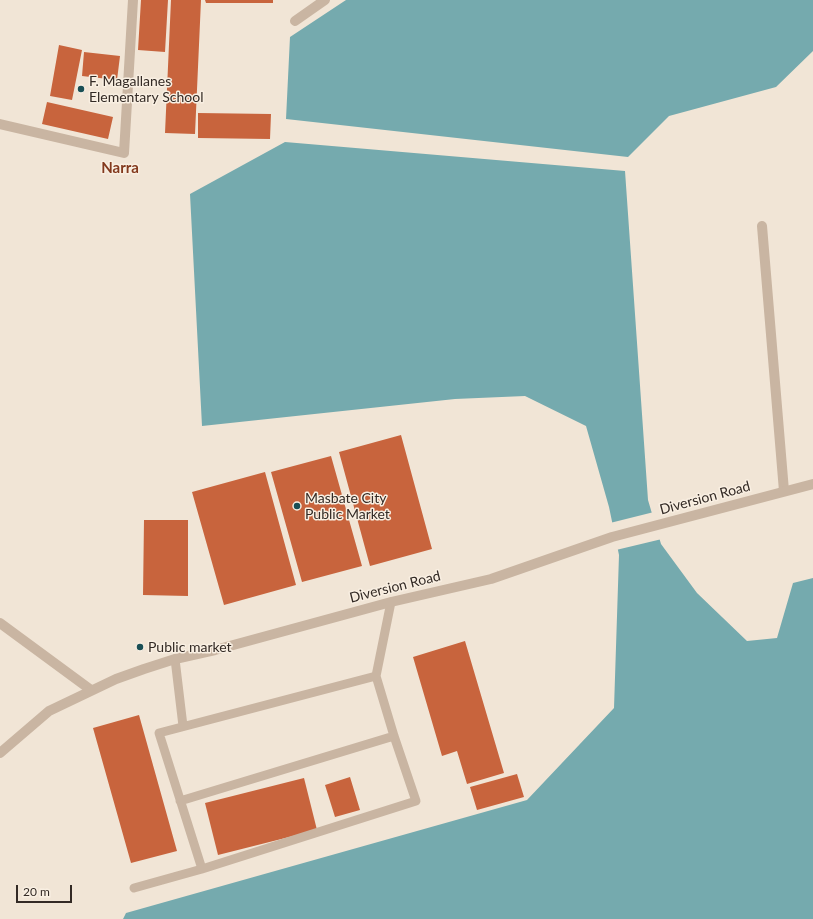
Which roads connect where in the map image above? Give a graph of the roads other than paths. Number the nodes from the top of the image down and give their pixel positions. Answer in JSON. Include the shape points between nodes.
{"nodes":[{"id":1,"x":133,"y":0,"type":"edge"},
{"id":2,"x":325,"y":0,"type":"edge"},
{"id":3,"x":295,"y":21,"type":"dead end"},
{"id":4,"x":0,"y":124,"type":"edge"},
{"id":5,"x":762,"y":226,"type":"dead end"},
{"id":6,"x":813,"y":484,"type":"edge"},
{"id":7,"x":784,"y":491,"type":"junction"},
{"id":8,"x":391,"y":602,"type":"junction"},
{"id":9,"x":0,"y":623,"type":"edge"},
{"id":10,"x":175,"y":659,"type":"junction"},
{"id":11,"x":376,"y":676,"type":"junction"},
{"id":12,"x":91,"y":690,"type":"junction"},
{"id":13,"x":184,"y":726,"type":"junction"},
{"id":14,"x":394,"y":736,"type":"junction"},
{"id":15,"x":0,"y":753,"type":"edge"},
{"id":16,"x":180,"y":801,"type":"junction"},
{"id":17,"x":202,"y":869,"type":"junction"},
{"id":18,"x":134,"y":888,"type":"dead end"}],
"edges":[{"from":1,"to":4,"type":"street","via":[[124,153]]},
{"from":2,"to":3,"type":"street"},
{"from":5,"to":7,"type":"street"},
{"from":6,"to":7,"type":"street","name":"Diversion Road"},
{"from":7,"to":8,"type":"street","name":"Diversion Road","via":[[612,537],[492,579]]},
{"from":8,"to":10,"type":"street","name":"Diversion Road"},
{"from":8,"to":11,"type":"lane"},
{"from":9,"to":12,"type":"street"},
{"from":10,"to":12,"type":"street","name":"Diversion Road"},
{"from":10,"to":13,"type":"lane"},
{"from":11,"to":13,"type":"lane"},
{"from":11,"to":14,"type":"lane"},
{"from":12,"to":15,"type":"street","name":"Diversion Road","via":[[50,711]]},
{"from":13,"to":16,"type":"lane","via":[[159,733]]},
{"from":14,"to":16,"type":"lane"},
{"from":14,"to":17,"type":"lane","via":[[416,801]]},
{"from":16,"to":17,"type":"lane"},
{"from":17,"to":18,"type":"lane"}]}
